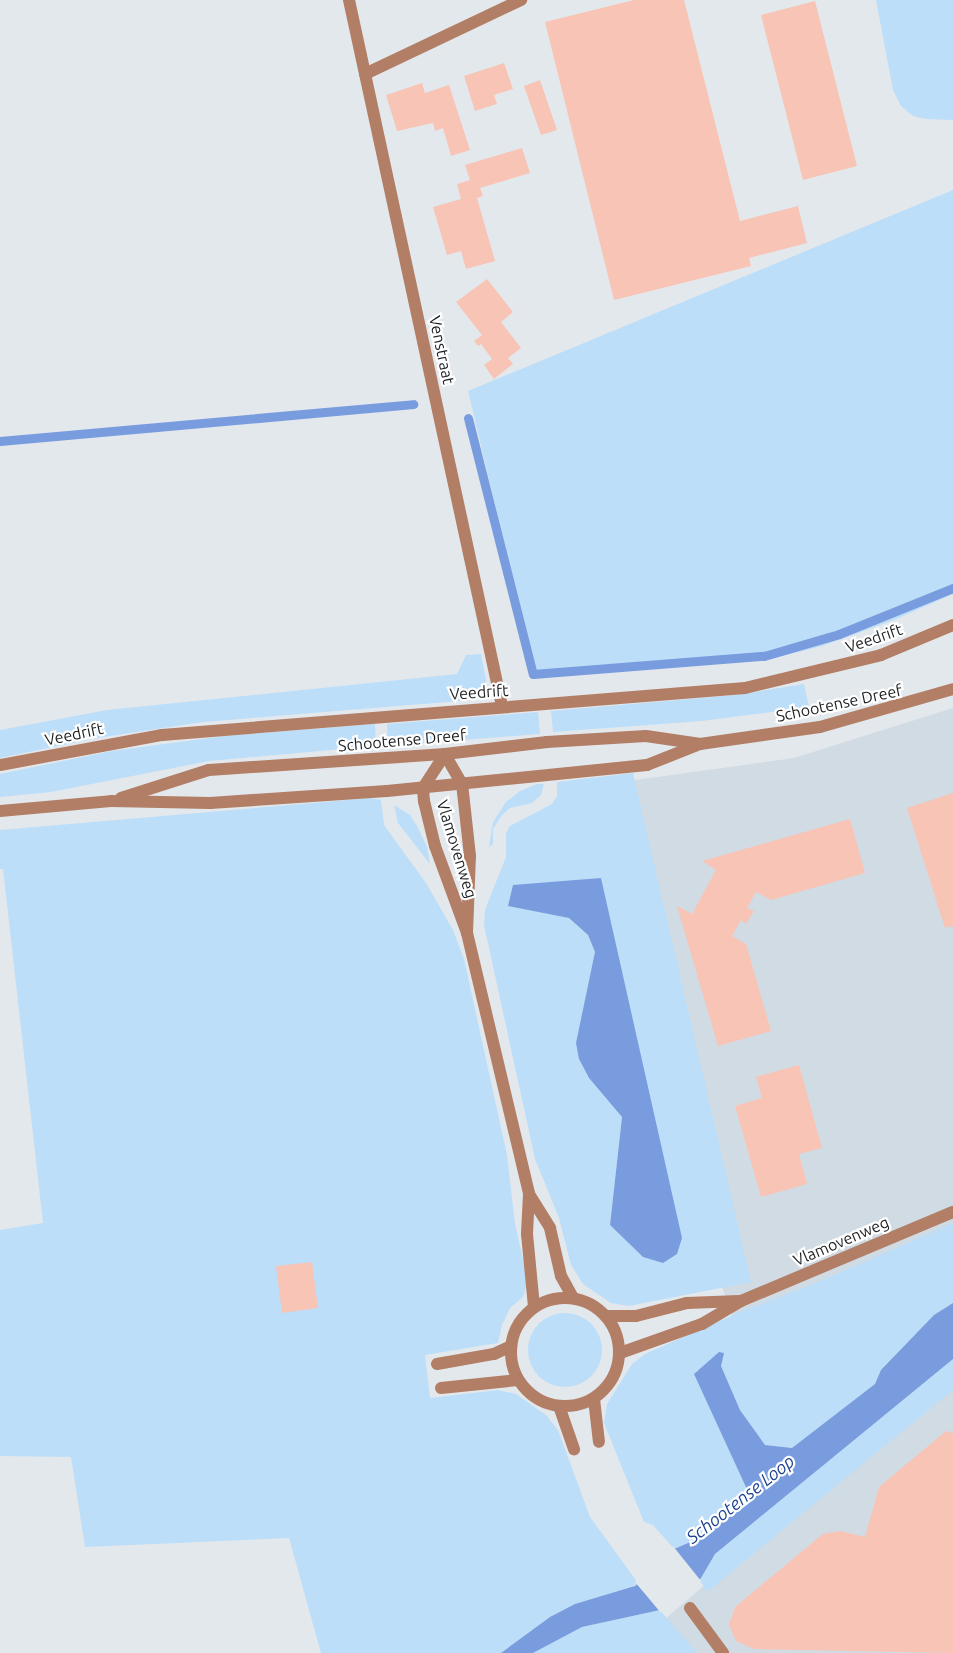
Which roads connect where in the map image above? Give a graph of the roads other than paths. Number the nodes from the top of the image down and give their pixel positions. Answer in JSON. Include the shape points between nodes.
{"nodes":[{"id":1,"x":349,"y":0,"type":"edge"},
{"id":2,"x":521,"y":0,"type":"edge"},
{"id":3,"x":365,"y":74,"type":"junction"},
{"id":4,"x":953,"y":625,"type":"edge"},
{"id":5,"x":953,"y":689,"type":"edge"},
{"id":6,"x":502,"y":706,"type":"junction"},
{"id":7,"x":700,"y":744,"type":"junction"},
{"id":8,"x":445,"y":754,"type":"junction"},
{"id":9,"x":0,"y":765,"type":"edge"},
{"id":10,"x":462,"y":784,"type":"junction"},
{"id":11,"x":423,"y":788,"type":"junction"},
{"id":12,"x":111,"y":801,"type":"junction"},
{"id":13,"x":0,"y":811,"type":"edge"},
{"id":14,"x":467,"y":933,"type":"junction"},
{"id":15,"x":529,"y":1194,"type":"junction"},
{"id":16,"x":953,"y":1212,"type":"edge"},
{"id":17,"x":573,"y":1298,"type":"junction"},
{"id":18,"x":742,"y":1301,"type":"junction"},
{"id":19,"x":534,"y":1307,"type":"junction"},
{"id":20,"x":606,"y":1316,"type":"junction"},
{"id":21,"x":511,"y":1346,"type":"junction"},
{"id":22,"x":620,"y":1353,"type":"junction"},
{"id":23,"x":437,"y":1364,"type":"dead end"},
{"id":24,"x":518,"y":1380,"type":"junction"},
{"id":25,"x":441,"y":1388,"type":"dead end"},
{"id":26,"x":594,"y":1399,"type":"junction"},
{"id":27,"x":559,"y":1406,"type":"junction"},
{"id":28,"x":599,"y":1442,"type":"dead end"},
{"id":29,"x":574,"y":1449,"type":"dead end"},
{"id":30,"x":690,"y":1608,"type":"dead end"},
{"id":31,"x":723,"y":1653,"type":"edge"}],
"edges":[{"from":1,"to":3,"type":"street","name":"Venstraat"},
{"from":2,"to":3,"type":"street"},
{"from":3,"to":6,"type":"street","name":"Venstraat"},
{"from":4,"to":6,"type":"street","name":"Veedrift","via":[[881,655],[745,688]]},
{"from":5,"to":7,"type":"street","name":"Schootense Dreef","via":[[820,727]]},
{"from":6,"to":9,"type":"street","name":"Veedrift","via":[[162,735]]},
{"from":7,"to":8,"type":"street","name":"Schootense Dreef","via":[[646,736],[547,742]]},
{"from":7,"to":10,"type":"street","name":"Schootense Dreef","via":[[647,765]]},
{"from":8,"to":10,"type":"street","name":"Vlamovenweg"},
{"from":8,"to":11,"type":"street","name":"Vlamovenweg"},
{"from":8,"to":12,"type":"street","name":"Schootense Dreef","via":[[209,770]]},
{"from":10,"to":11,"type":"street","name":"Schootense Dreef"},
{"from":10,"to":14,"type":"street","name":"Vlamovenweg","via":[[470,856]]},
{"from":11,"to":12,"type":"street","name":"Schootense Dreef","via":[[210,803]]},
{"from":11,"to":14,"type":"street","name":"Vlamovenweg","via":[[435,846]]},
{"from":12,"to":13,"type":"street","name":"Schootense Dreef"},
{"from":14,"to":15,"type":"street","name":"Vlamovenweg"},
{"from":15,"to":17,"type":"street","name":"Vlamovenweg","via":[[550,1228],[561,1276]]},
{"from":15,"to":19,"type":"street","name":"Vlamovenweg","via":[[526,1234]]},
{"from":16,"to":18,"type":"street","name":"Vlamovenweg"},
{"from":17,"to":19,"type":"street","via":[[553,1299]]},
{"from":17,"to":20,"type":"street","via":[[591,1304]]},
{"from":18,"to":20,"type":"street","name":"Vlamovenweg","via":[[687,1304],[636,1316]]},
{"from":18,"to":22,"type":"street","name":"Vlamovenweg","via":[[702,1324]]},
{"from":19,"to":21,"type":"street","via":[[515,1331]]},
{"from":20,"to":22,"type":"street","via":[[616,1333]]},
{"from":21,"to":23,"type":"street","via":[[494,1354]]},
{"from":21,"to":24,"type":"street"},
{"from":22,"to":26,"type":"street","via":[[612,1379]]},
{"from":24,"to":25,"type":"street"},
{"from":24,"to":27,"type":"street","via":[[536,1398]]},
{"from":26,"to":27,"type":"street"},
{"from":26,"to":28,"type":"street"},
{"from":27,"to":29,"type":"street"},
{"from":30,"to":31,"type":"street"}]}
